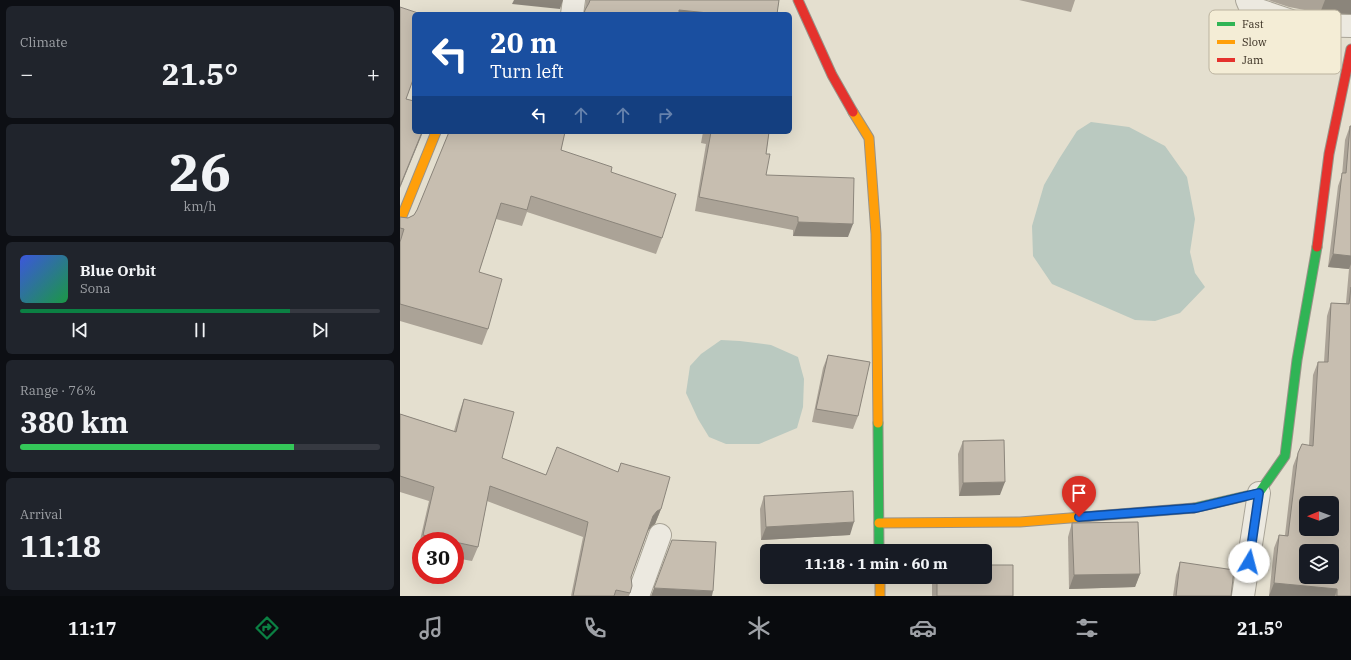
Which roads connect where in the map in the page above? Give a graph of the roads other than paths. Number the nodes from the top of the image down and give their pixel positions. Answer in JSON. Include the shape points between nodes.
{"nodes":[{"id":1,"x":574,"y":0,"type":"edge"},
{"id":2,"x":798,"y":0,"type":"edge"},
{"id":3,"x":1247,"y":0,"type":"edge"},
{"id":4,"x":1259,"y":10,"type":"edge"},
{"id":5,"x":572,"y":12,"type":"edge"},
{"id":6,"x":1341,"y":26,"type":"edge"},
{"id":7,"x":1351,"y":26,"type":"edge"},
{"id":8,"x":1351,"y":49,"type":"edge"},
{"id":9,"x":435,"y":134,"type":"edge"},
{"id":10,"x":400,"y":221,"type":"edge"},
{"id":11,"x":1259,"y":493,"type":"junction"},
{"id":12,"x":879,"y":523,"type":"junction"},
{"id":13,"x":660,"y":535,"type":"dead end"},
{"id":14,"x":879,"y":544,"type":"edge"},
{"id":15,"x":880,"y":584,"type":"edge"},
{"id":16,"x":638,"y":596,"type":"edge"},
{"id":17,"x":880,"y":596,"type":"edge"},
{"id":18,"x":1243,"y":596,"type":"edge"}],
"edges":[{"from":1,"to":5,"type":"street"},
{"from":2,"to":12,"type":"street","via":[[832,75],[870,138],[876,234]]},
{"from":3,"to":4,"type":"street","via":[[1250,7]]},
{"from":6,"to":7,"type":"street"},
{"from":8,"to":11,"type":"street","via":[[1329,154],[1285,456]]},
{"from":9,"to":10,"type":"street"},
{"from":11,"to":12,"type":"street","via":[[1196,508],[1028,522]]},
{"from":11,"to":18,"type":"street"},
{"from":12,"to":14,"type":"street"},
{"from":13,"to":16,"type":"street"},
{"from":15,"to":17,"type":"street"}]}
